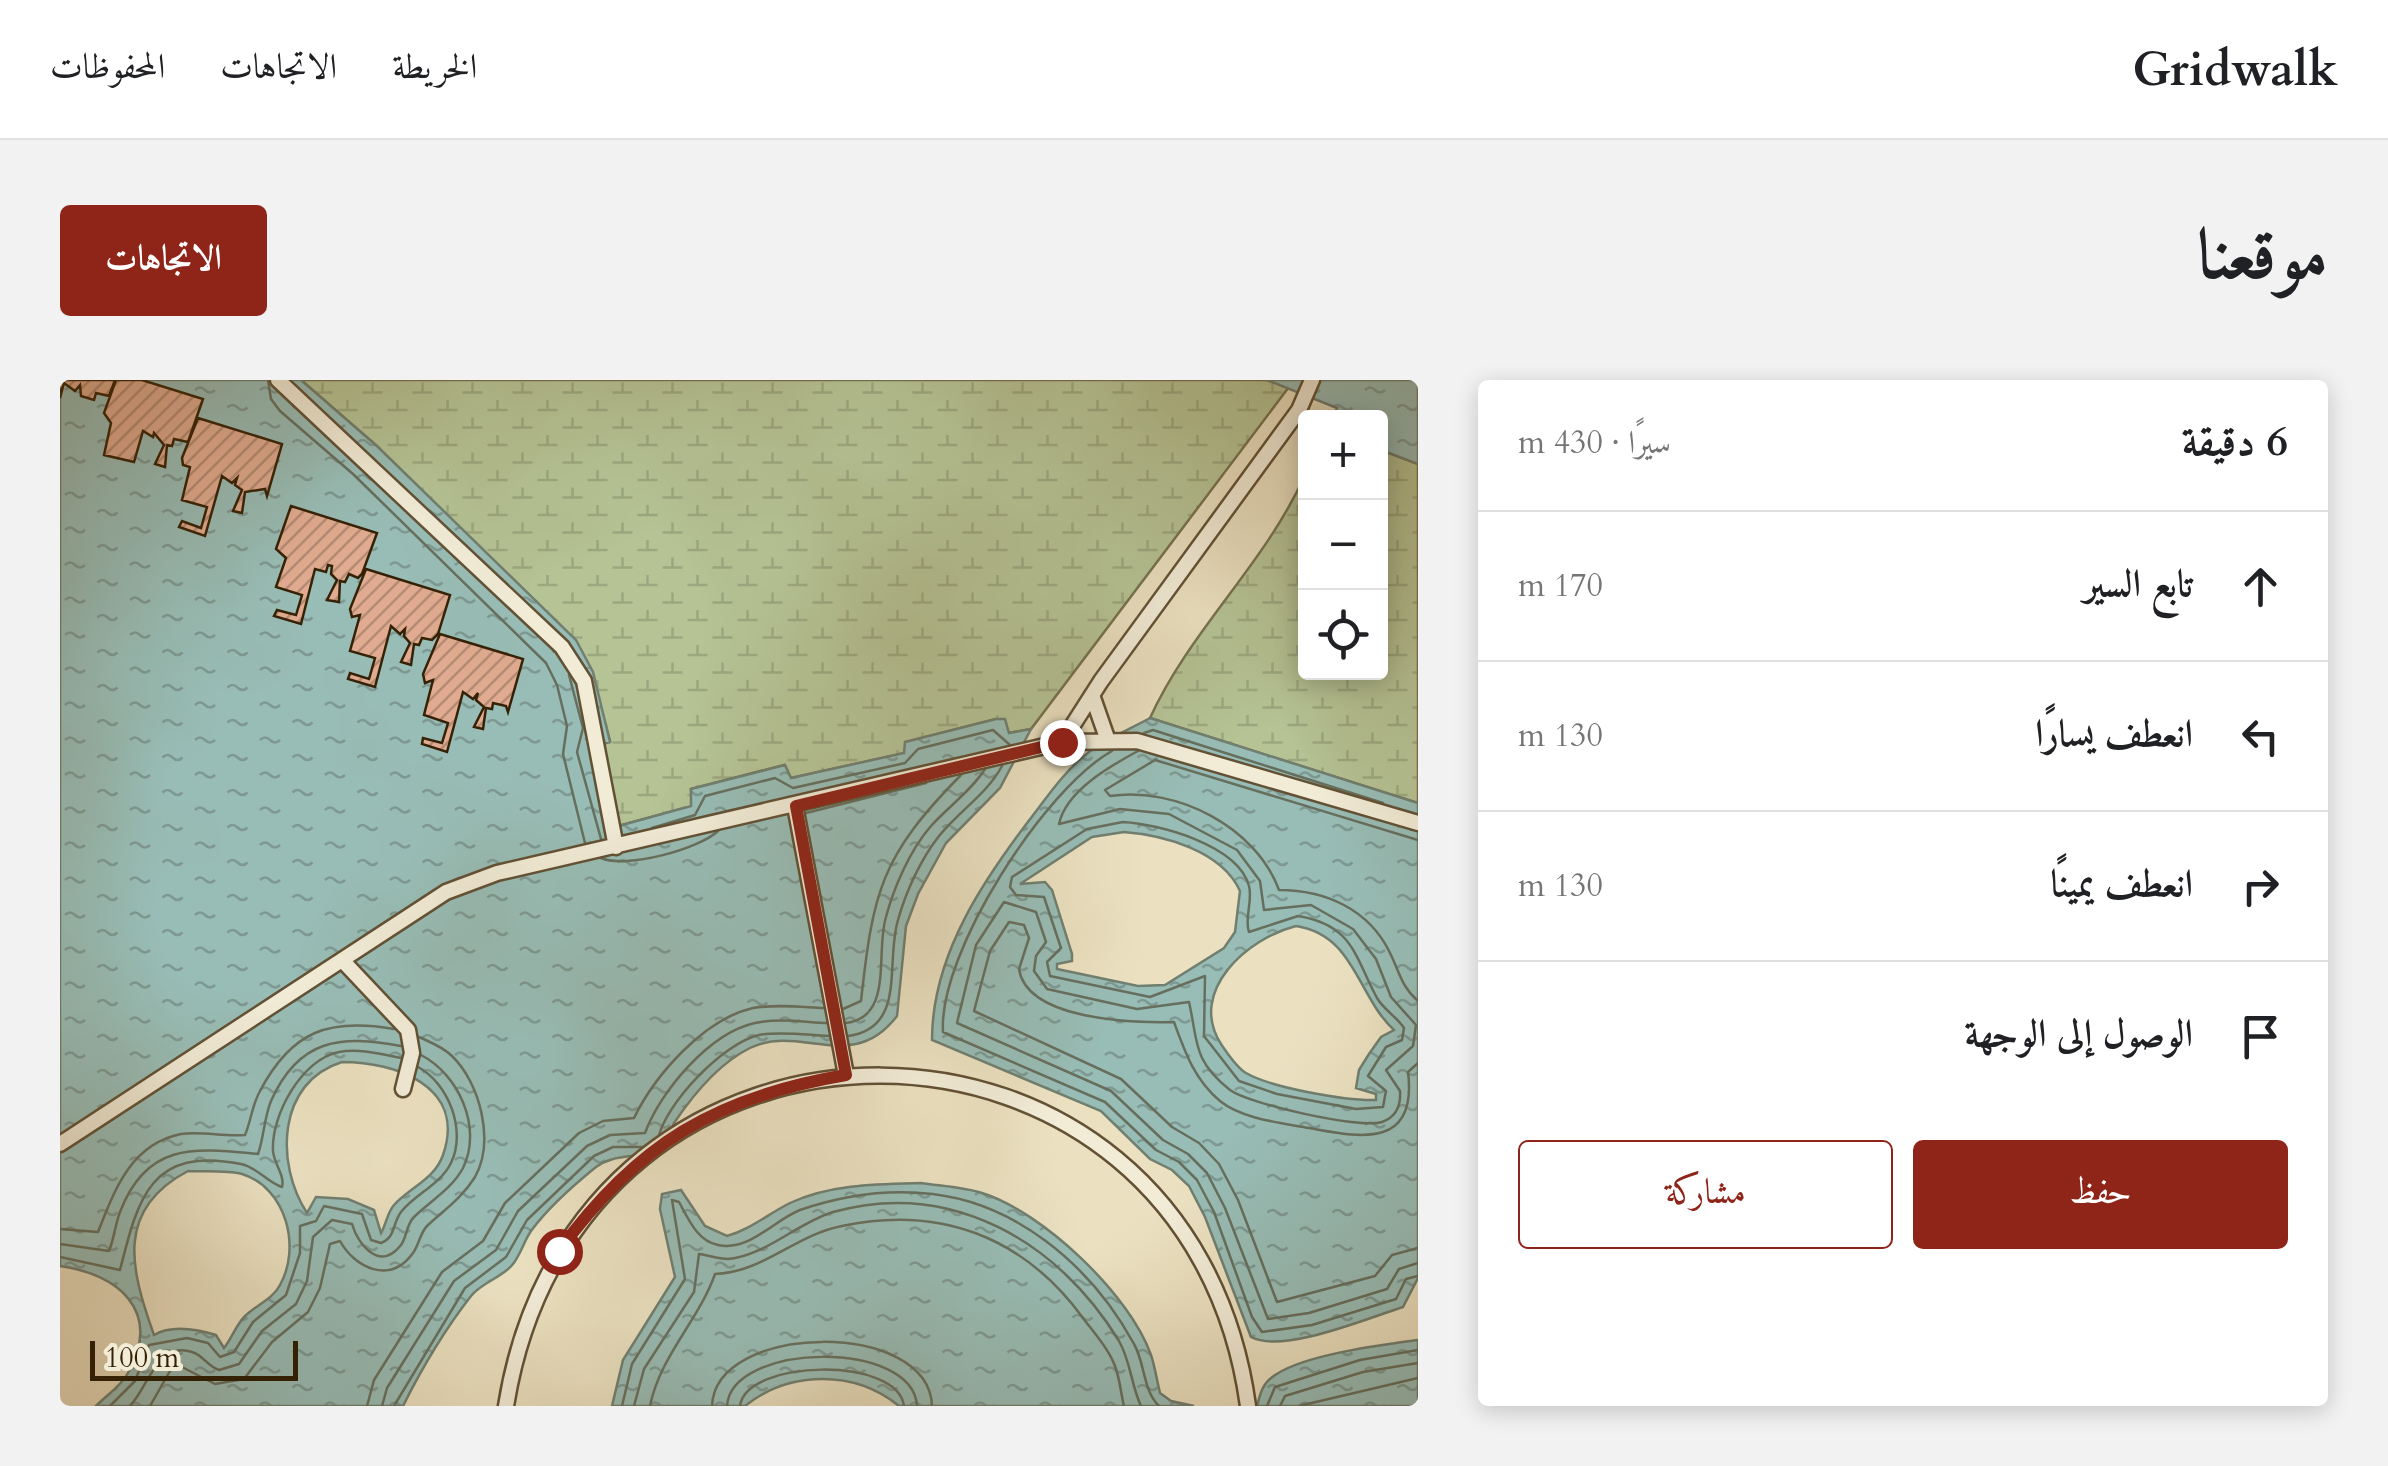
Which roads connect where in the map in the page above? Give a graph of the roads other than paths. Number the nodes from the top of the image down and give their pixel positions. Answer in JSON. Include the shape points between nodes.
{"nodes":[{"id":1,"x":278,"y":380,"type":"edge"},
{"id":2,"x":1312,"y":380,"type":"edge"},
{"id":3,"x":1092,"y":695,"type":"junction"},
{"id":4,"x":1106,"y":738,"type":"junction"},
{"id":5,"x":1062,"y":742,"type":"junction"},
{"id":6,"x":796,"y":806,"type":"junction"},
{"id":7,"x":1418,"y":823,"type":"edge"},
{"id":8,"x":616,"y":847,"type":"junction"},
{"id":9,"x":342,"y":960,"type":"junction"},
{"id":10,"x":846,"y":1075,"type":"junction"},
{"id":11,"x":404,"y":1086,"type":"dead end"},
{"id":12,"x":60,"y":1144,"type":"edge"},
{"id":13,"x":506,"y":1406,"type":"edge"},
{"id":14,"x":1248,"y":1406,"type":"edge"}],
"edges":[{"from":1,"to":8,"type":"street","via":[[562,646],[584,681]]},
{"from":2,"to":3,"type":"street","via":[[1299,410]]},
{"from":3,"to":4,"type":"street"},
{"from":3,"to":5,"type":"street"},
{"from":4,"to":5,"type":"street"},
{"from":4,"to":7,"type":"street","via":[[1137,741]]},
{"from":5,"to":6,"type":"street"},
{"from":6,"to":8,"type":"street"},
{"from":6,"to":10,"type":"street"},
{"from":8,"to":9,"type":"street","via":[[471,880]]},
{"from":9,"to":11,"type":"street","via":[[408,1030],[412,1053]]},
{"from":9,"to":12,"type":"street"},
{"from":10,"to":13,"type":"street","via":[[733,1102],[634,1163],[559,1251],[532,1303]]},
{"from":10,"to":14,"type":"street","via":[[912,1075],[988,1090],[1059,1120],[1122,1164],[1175,1220],[1215,1286],[1241,1358]]}]}
